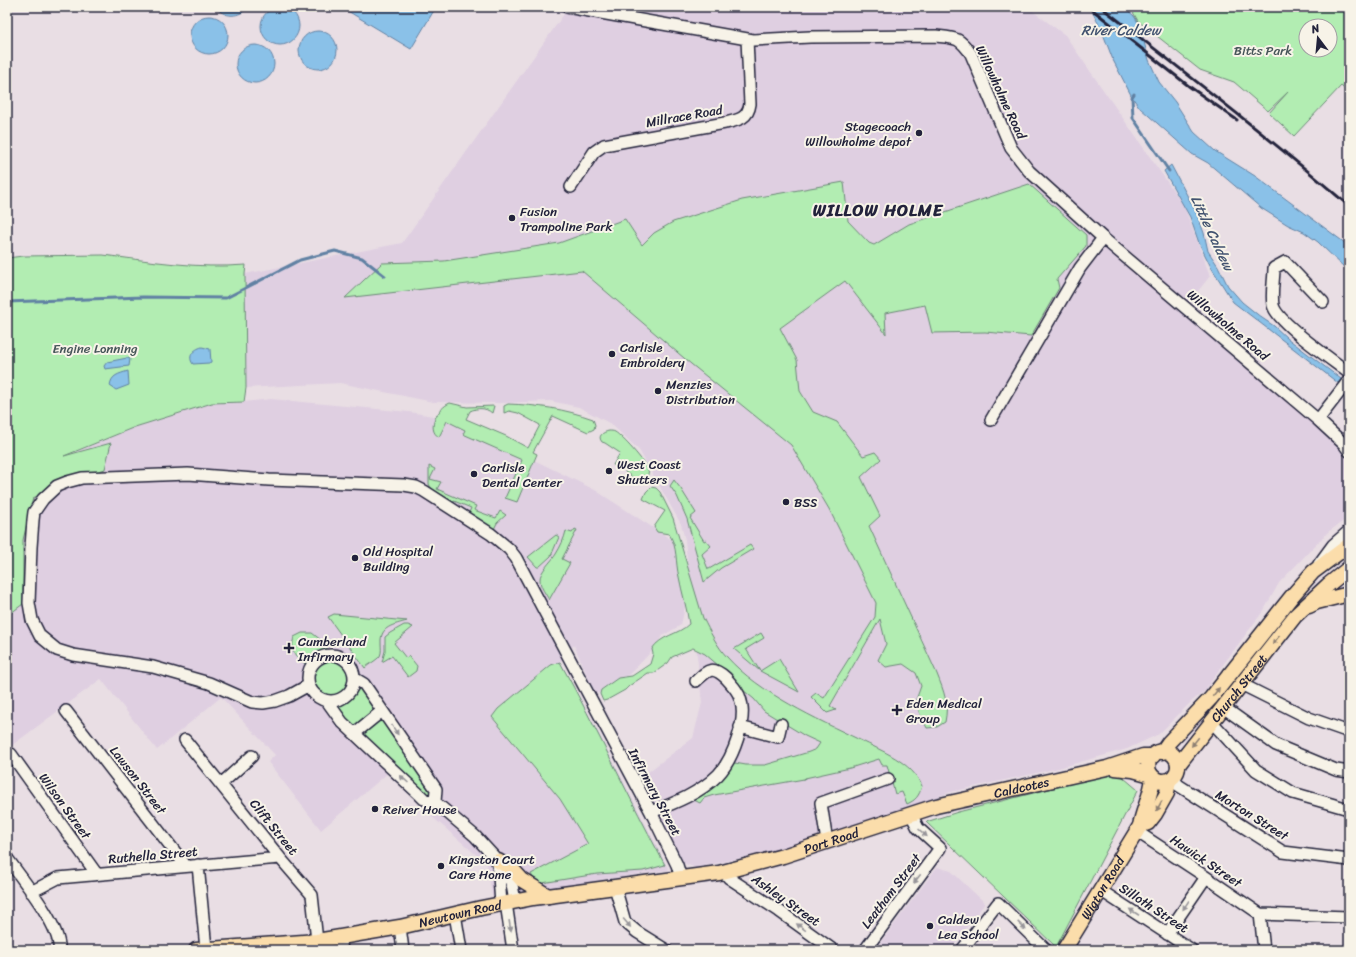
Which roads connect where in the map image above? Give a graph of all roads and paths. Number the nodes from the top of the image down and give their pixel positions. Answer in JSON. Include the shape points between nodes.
{"nodes":[{"id":1,"x":567,"y":7,"type":"edge"},
{"id":2,"x":747,"y":39,"type":"junction"},
{"id":3,"x":571,"y":187,"type":"dead end"},
{"id":4,"x":1103,"y":238,"type":"junction"},
{"id":5,"x":1323,"y":302,"type":"dead end"},
{"id":6,"x":1349,"y":373,"type":"edge"},
{"id":7,"x":1349,"y":380,"type":"edge"},
{"id":8,"x":992,"y":420,"type":"dead end"},
{"id":9,"x":1318,"y":420,"type":"junction"},
{"id":10,"x":1349,"y":451,"type":"edge"},
{"id":11,"x":1349,"y":531,"type":"edge"},
{"id":12,"x":1349,"y":545,"type":"edge"},
{"id":13,"x":1349,"y":568,"type":"edge"},
{"id":14,"x":1313,"y":572,"type":"junction"},
{"id":15,"x":1349,"y":594,"type":"edge"},
{"id":16,"x":1301,"y":611,"type":"junction"},
{"id":17,"x":354,"y":678,"type":"junction"},
{"id":18,"x":696,"y":681,"type":"dead end"},
{"id":19,"x":1242,"y":684,"type":"junction"},
{"id":20,"x":309,"y":685,"type":"junction"},
{"id":21,"x":327,"y":701,"type":"junction"},
{"id":22,"x":1224,"y":707,"type":"junction"},
{"id":23,"x":66,"y":711,"type":"dead end"},
{"id":24,"x":382,"y":711,"type":"junction"},
{"id":25,"x":1211,"y":721,"type":"junction"},
{"id":26,"x":781,"y":724,"type":"dead end"},
{"id":27,"x":740,"y":727,"type":"junction"},
{"id":28,"x":1349,"y":732,"type":"edge"},
{"id":29,"x":355,"y":733,"type":"junction"},
{"id":30,"x":185,"y":740,"type":"dead end"},
{"id":31,"x":10,"y":754,"type":"dead end"},
{"id":32,"x":1157,"y":754,"type":"junction"},
{"id":33,"x":252,"y":756,"type":"dead end"},
{"id":34,"x":1107,"y":768,"type":"junction"},
{"id":35,"x":1349,"y":772,"type":"edge"},
{"id":36,"x":1173,"y":774,"type":"junction"},
{"id":37,"x":1152,"y":776,"type":"junction"},
{"id":38,"x":888,"y":779,"type":"dead end"},
{"id":39,"x":220,"y":784,"type":"junction"},
{"id":40,"x":435,"y":802,"type":"junction"},
{"id":41,"x":936,"y":806,"type":"joint"},
{"id":42,"x":1349,"y":808,"type":"edge"},
{"id":43,"x":651,"y":812,"type":"junction"},
{"id":44,"x":911,"y":814,"type":"junction"},
{"id":45,"x":1138,"y":829,"type":"junction"},
{"id":46,"x":827,"y":842,"type":"junction"},
{"id":47,"x":7,"y":858,"type":"edge"},
{"id":48,"x":280,"y":858,"type":"junction"},
{"id":49,"x":1349,"y":860,"type":"edge"},
{"id":50,"x":498,"y":861,"type":"junction"},
{"id":51,"x":198,"y":865,"type":"junction"},
{"id":52,"x":186,"y":866,"type":"junction"},
{"id":53,"x":724,"y":872,"type":"junction"},
{"id":54,"x":96,"y":873,"type":"junction"},
{"id":55,"x":1206,"y":876,"type":"junction"},
{"id":56,"x":681,"y":878,"type":"junction"},
{"id":57,"x":615,"y":887,"type":"junction"},
{"id":58,"x":1100,"y":890,"type":"junction"},
{"id":59,"x":32,"y":892,"type":"junction"},
{"id":60,"x":548,"y":896,"type":"junction"},
{"id":61,"x":508,"y":902,"type":"junction"},
{"id":62,"x":455,"y":914,"type":"junction"},
{"id":63,"x":1260,"y":914,"type":"junction"},
{"id":64,"x":1349,"y":917,"type":"edge"},
{"id":65,"x":400,"y":928,"type":"junction"},
{"id":66,"x":1167,"y":934,"type":"junction"},
{"id":67,"x":317,"y":941,"type":"junction"},
{"id":68,"x":341,"y":944,"type":"edge"},
{"id":69,"x":253,"y":948,"type":"edge"},
{"id":70,"x":58,"y":950,"type":"edge"},
{"id":71,"x":201,"y":950,"type":"edge"},
{"id":72,"x":403,"y":950,"type":"edge"},
{"id":73,"x":461,"y":950,"type":"edge"},
{"id":74,"x":513,"y":950,"type":"edge"},
{"id":75,"x":666,"y":950,"type":"edge"},
{"id":76,"x":833,"y":950,"type":"edge"},
{"id":77,"x":865,"y":950,"type":"edge"},
{"id":78,"x":962,"y":950,"type":"edge"},
{"id":79,"x":1046,"y":950,"type":"edge"},
{"id":80,"x":1064,"y":950,"type":"edge"},
{"id":81,"x":1192,"y":950,"type":"edge"},
{"id":82,"x":1264,"y":950,"type":"edge"}],
"edges":[{"from":1,"to":2,"type":"street","name":"Willowholme Road"},
{"from":2,"to":3,"type":"street","name":"Millrace Road","via":[[750,104],[746,116],[725,123],[604,145],[594,152]]},
{"from":2,"to":4,"type":"street","name":"Willowholme Road","via":[[936,36],[962,41],[971,54],[1011,148],[1029,171]]},
{"from":4,"to":8,"type":"street","via":[[1080,268]]},
{"from":4,"to":9,"type":"street","name":"Willowholme Road"},
{"from":5,"to":6,"type":"street","via":[[1285,262],[1274,268],[1273,306],[1276,312],[1290,327]]},
{"from":7,"to":9,"type":"street"},
{"from":9,"to":10,"type":"street","name":"Willowholme Road"},
{"from":11,"to":14,"type":"street","via":[[1333,545]]},
{"from":12,"to":14,"type":"main road","name":"Church Street"},
{"from":13,"to":16,"type":"main road","name":"Church Street"},
{"from":32,"to":14,"type":"main road","name":"Church Street","one_way":true,"via":[[1212,698]]},
{"from":15,"to":16,"type":"main road","via":[[1317,602]]},
{"from":16,"to":19,"type":"main road","name":"Church Street","one_way":true},
{"from":17,"to":20,"type":"street","via":[[348,662],[338,656],[323,656],[309,671]]},
{"from":17,"to":21,"type":"street","via":[[349,693],[335,701]]},
{"from":17,"to":24,"type":"street","via":[[364,684]]},
{"from":18,"to":27,"type":"street","via":[[705,672],[718,670],[741,699]]},
{"from":19,"to":22,"type":"main road","name":"Church Street"},
{"from":19,"to":28,"type":"street","via":[[1309,718]]},
{"from":20,"to":21,"type":"street","via":[[319,698]]},
{"from":20,"to":43,"type":"street","name":"Infirmary Street","via":[[289,696],[263,703],[252,702],[209,683],[153,667],[56,650],[40,636],[32,620],[29,603],[32,520],[38,505],[58,486],[82,478],[101,477],[188,474],[416,487],[491,534],[516,558]]},
{"from":21,"to":29,"type":"street","via":[[342,722]]},
{"from":22,"to":25,"type":"main road","name":"Church Street"},
{"from":22,"to":35,"type":"street","via":[[1276,745],[1336,770]]},
{"from":23,"to":52,"type":"street","name":"Lawson Street"},
{"from":24,"to":29,"type":"street"},
{"from":24,"to":40,"type":"street","one_way":true,"via":[[436,789]]},
{"from":25,"to":36,"type":"main road","name":"Church Street","one_way":true},
{"from":25,"to":42,"type":"street","via":[[1256,770],[1294,793]]},
{"from":26,"to":27,"type":"street","via":[[778,737]]},
{"from":27,"to":43,"type":"street","via":[[726,764],[708,784]]},
{"from":40,"to":29,"type":"street","one_way":true,"via":[[420,795]]},
{"from":30,"to":39,"type":"street","name":"Clift Street"},
{"from":31,"to":54,"type":"street","name":"Wilson Street"},
{"from":32,"to":34,"type":"main road","name":"Caldcotes"},
{"from":32,"to":36,"type":"main road","via":[[1171,754],[1177,760]]},
{"from":32,"to":37,"type":"main road","via":[[1149,763],[1149,772]]},
{"from":33,"to":39,"type":"street"},
{"from":34,"to":37,"type":"main road","name":"Caldcotes","via":[[1133,770]]},
{"from":34,"to":41,"type":"main road","name":"Caldcotes"},
{"from":36,"to":37,"type":"main road","via":[[1161,781]]},
{"from":36,"to":45,"type":"main road","name":"Wigton Road","one_way":true,"via":[[1167,793],[1155,814],[1148,823]]},
{"from":36,"to":49,"type":"street","name":"Morton Street","via":[[1178,785],[1283,852]]},
{"from":37,"to":45,"type":"main road","name":"Wigton Road","via":[[1153,784]]},
{"from":38,"to":46,"type":"street","via":[[821,803]]},
{"from":39,"to":48,"type":"street","name":"Clift Street"},
{"from":40,"to":50,"type":"street","via":[[475,836]]},
{"from":41,"to":44,"type":"main road","name":"Port Road"},
{"from":43,"to":56,"type":"street","name":"Infirmary Street"},
{"from":44,"to":46,"type":"main road","name":"Port Road"},
{"from":44,"to":77,"type":"street","name":"Leatham Street","one_way":true,"via":[[918,828],[940,848]]},
{"from":45,"to":55,"type":"street","name":"Hawick Street"},
{"from":45,"to":58,"type":"main road","name":"Wigton Road"},
{"from":46,"to":53,"type":"main road","name":"Port Road"},
{"from":47,"to":59,"type":"street"},
{"from":48,"to":51,"type":"street","name":"Ruthella Street"},
{"from":48,"to":67,"type":"street","name":"Clift Street","via":[[312,895]]},
{"from":50,"to":60,"type":"main road"},
{"from":50,"to":61,"type":"street"},
{"from":51,"to":52,"type":"street","name":"Ruthella Street"},
{"from":51,"to":71,"type":"street"},
{"from":52,"to":54,"type":"street","name":"Ruthella Street"},
{"from":53,"to":56,"type":"main road","name":"Newtown Road"},
{"from":76,"to":53,"type":"street","name":"Ashley Street","one_way":true,"via":[[728,878]]},
{"from":54,"to":59,"type":"street","name":"Ruthella Street","via":[[58,878]]},
{"from":55,"to":63,"type":"street","name":"Hawick Street"},
{"from":55,"to":66,"type":"street","one_way":true},
{"from":56,"to":57,"type":"main road","name":"Newtown Road"},
{"from":57,"to":60,"type":"main road","name":"Newtown Road"},
{"from":57,"to":75,"type":"street","one_way":true,"via":[[625,922]]},
{"from":66,"to":58,"type":"street","name":"Silloth Street","one_way":true},
{"from":58,"to":80,"type":"main road","name":"Wigton Road"},
{"from":59,"to":70,"type":"street","via":[[54,929]]},
{"from":60,"to":61,"type":"main road","name":"Newtown Road"},
{"from":61,"to":62,"type":"main road","name":"Newtown Road"},
{"from":61,"to":74,"type":"street","one_way":true},
{"from":62,"to":65,"type":"main road","name":"Newtown Road"},
{"from":62,"to":73,"type":"street"},
{"from":63,"to":64,"type":"street"},
{"from":63,"to":82,"type":"street"},
{"from":65,"to":68,"type":"main road","name":"Newtown Road"},
{"from":65,"to":72,"type":"street"},
{"from":66,"to":81,"type":"street","name":"Silloth Street"},
{"from":67,"to":68,"type":"main road","name":"Newtown Road"},
{"from":67,"to":69,"type":"main road","name":"Newtown Road"},
{"from":69,"to":71,"type":"main road","name":"Newtown Road"},
{"from":78,"to":79,"type":"street","one_way":true,"via":[[998,903]]}]}
